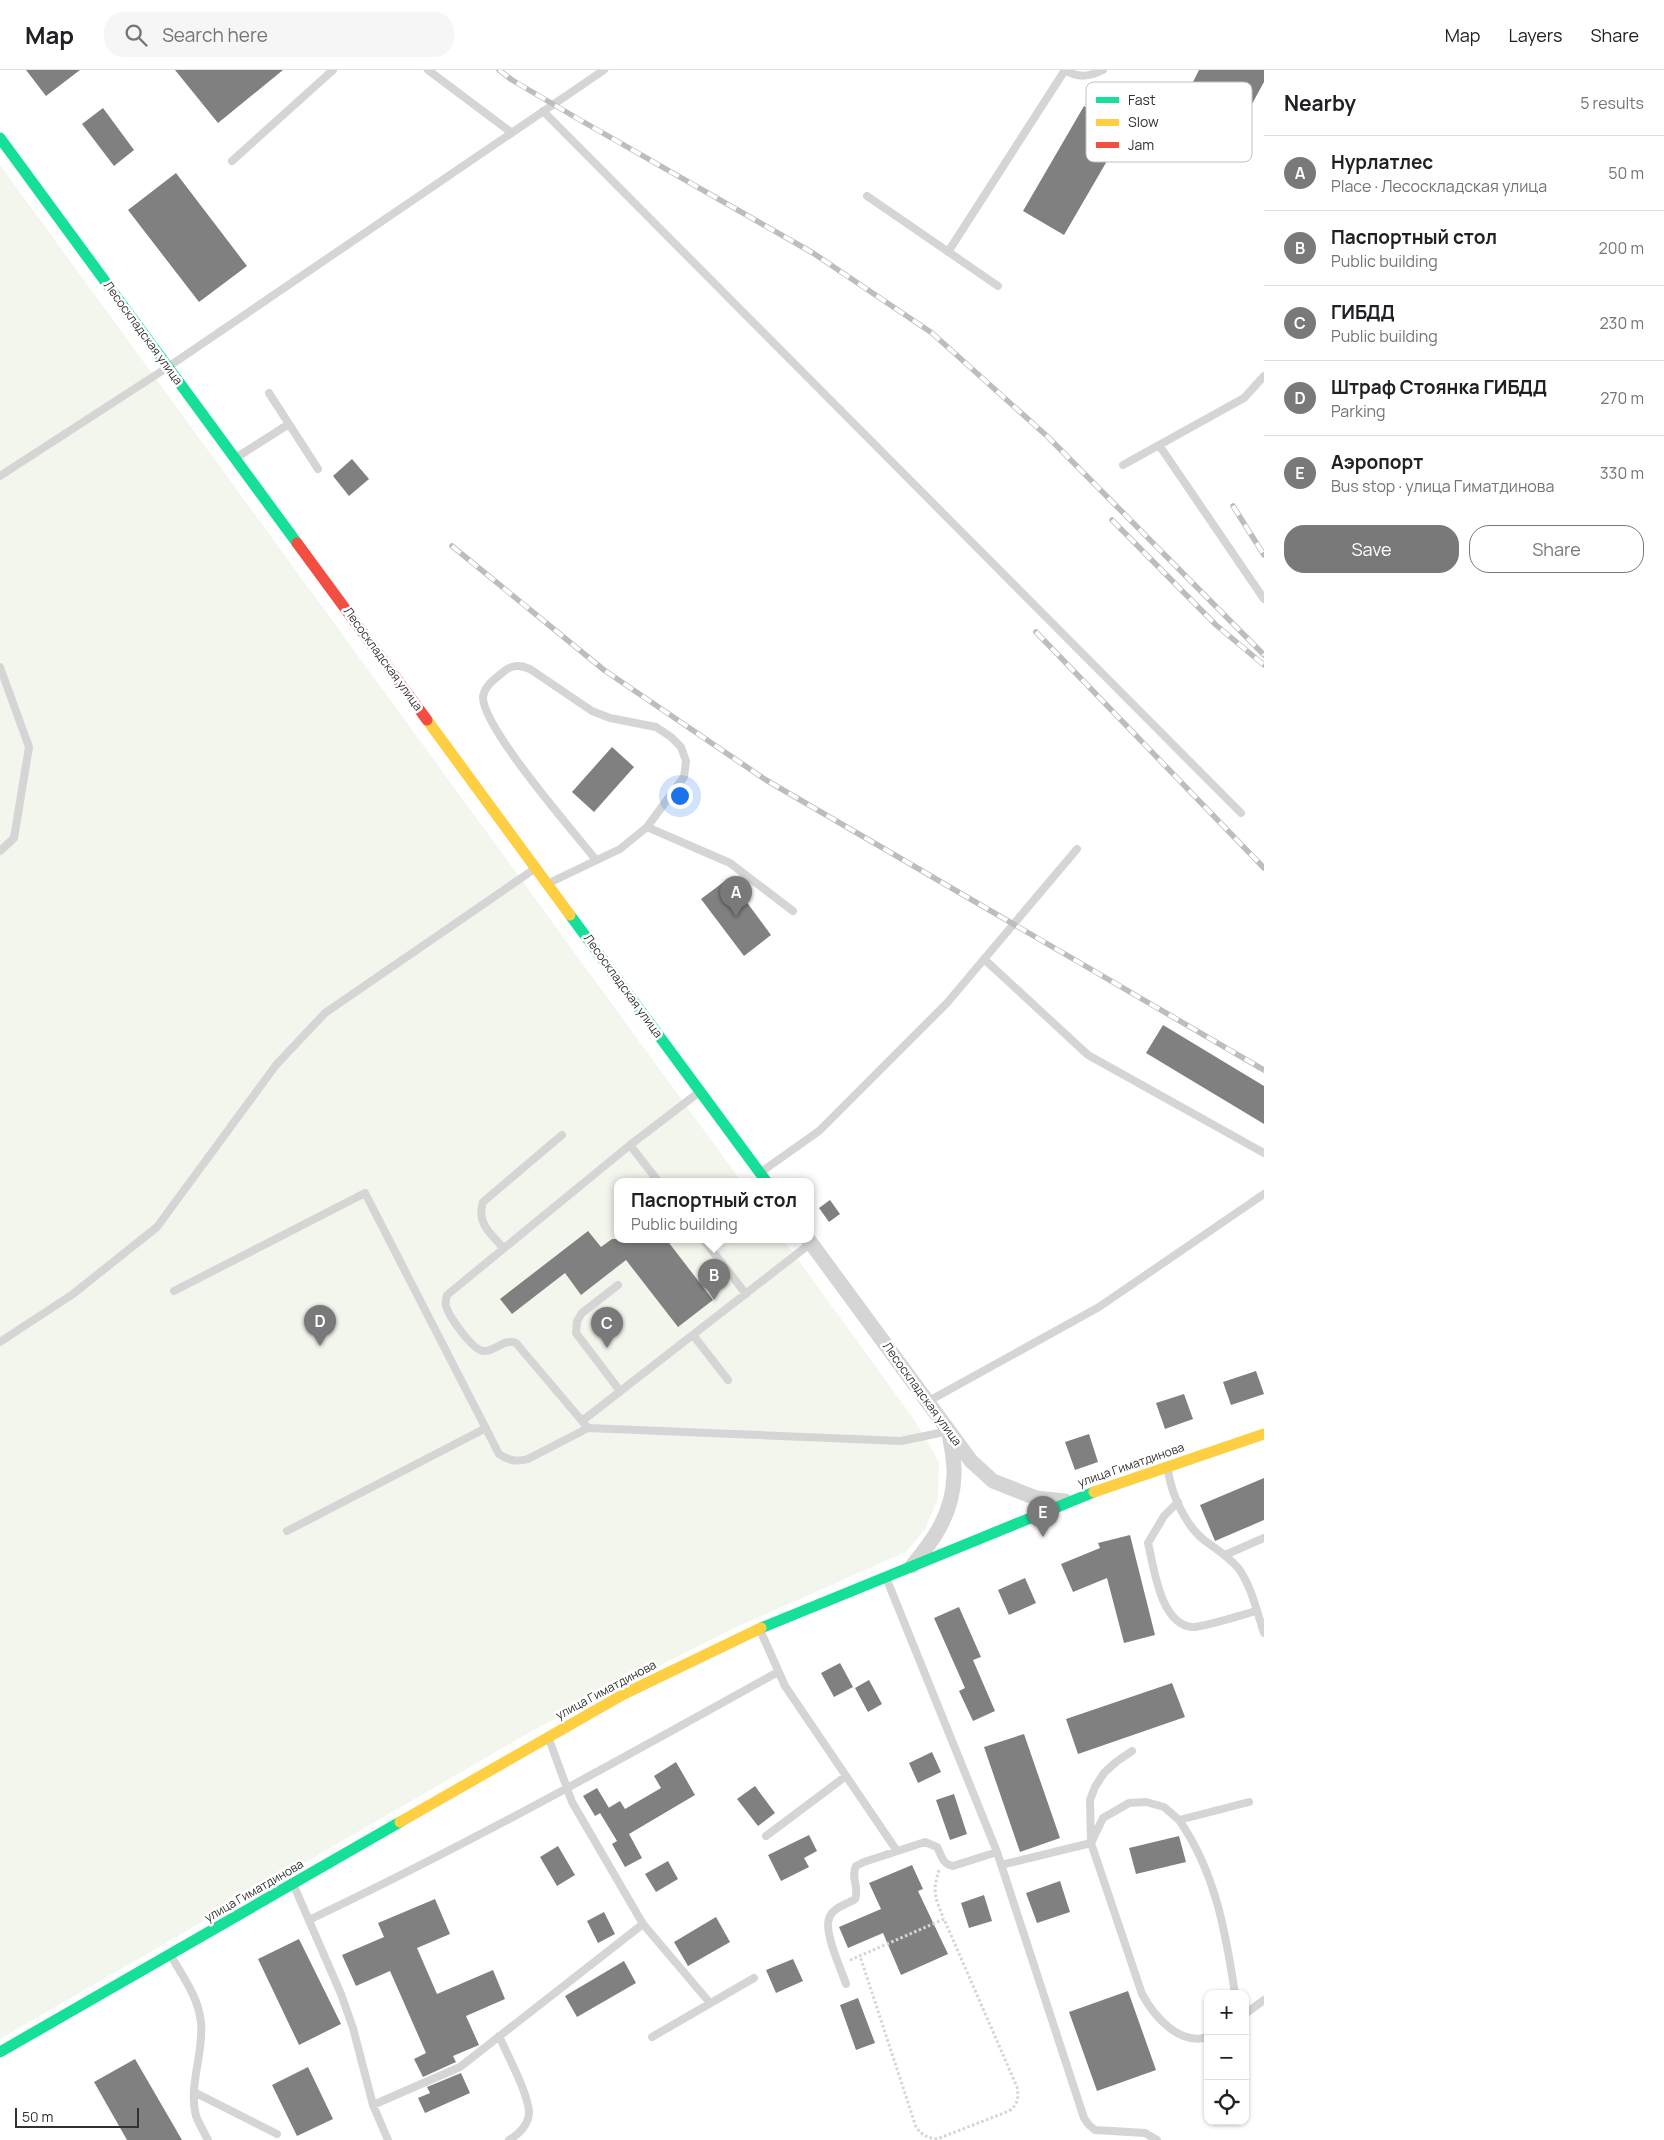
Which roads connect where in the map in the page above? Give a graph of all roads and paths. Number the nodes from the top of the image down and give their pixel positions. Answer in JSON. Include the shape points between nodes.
{"nodes":[{"id":1,"x":333,"y":70,"type":"edge"},
{"id":2,"x":428,"y":70,"type":"edge"},
{"id":3,"x":604,"y":70,"type":"edge"},
{"id":4,"x":1065,"y":70,"type":"edge"},
{"id":5,"x":1103,"y":70,"type":"edge"},
{"id":6,"x":543,"y":112,"type":"junction"},
{"id":7,"x":512,"y":133,"type":"junction"},
{"id":8,"x":0,"y":138,"type":"edge"},
{"id":9,"x":232,"y":161,"type":"dead end"},
{"id":10,"x":867,"y":196,"type":"dead end"},
{"id":11,"x":948,"y":252,"type":"junction"},
{"id":12,"x":998,"y":286,"type":"dead end"},
{"id":13,"x":168,"y":367,"type":"junction"},
{"id":14,"x":1263,"y":379,"type":"edge"},
{"id":15,"x":269,"y":393,"type":"dead end"},
{"id":16,"x":289,"y":424,"type":"junction"},
{"id":17,"x":1158,"y":445,"type":"junction"},
{"id":18,"x":236,"y":459,"type":"junction"},
{"id":19,"x":1123,"y":465,"type":"dead end"},
{"id":20,"x":318,"y":469,"type":"dead end"},
{"id":21,"x":0,"y":476,"type":"edge"},
{"id":22,"x":1264,"y":599,"type":"edge"},
{"id":23,"x":0,"y":667,"type":"edge"},
{"id":24,"x":1241,"y":813,"type":"dead end"},
{"id":25,"x":647,"y":827,"type":"junction"},
{"id":26,"x":1077,"y":850,"type":"dead end"},
{"id":27,"x":0,"y":852,"type":"edge"},
{"id":28,"x":596,"y":860,"type":"junction"},
{"id":29,"x":536,"y":868,"type":"junction"},
{"id":30,"x":547,"y":883,"type":"junction"},
{"id":31,"x":793,"y":911,"type":"dead end"},
{"id":32,"x":984,"y":959,"type":"junction"},
{"id":33,"x":700,"y":1092,"type":"junction"},
{"id":34,"x":562,"y":1135,"type":"dead end"},
{"id":35,"x":630,"y":1145,"type":"junction"},
{"id":36,"x":1264,"y":1153,"type":"edge"},
{"id":37,"x":763,"y":1177,"type":"edge"},
{"id":38,"x":656,"y":1178,"type":"edge"},
{"id":39,"x":1264,"y":1194,"type":"edge"},
{"id":40,"x":705,"y":1243,"type":"edge"},
{"id":41,"x":808,"y":1243,"type":"edge"},
{"id":42,"x":811,"y":1243,"type":"edge"},
{"id":43,"x":504,"y":1248,"type":"junction"},
{"id":44,"x":618,"y":1285,"type":"dead end"},
{"id":45,"x":174,"y":1291,"type":"dead end"},
{"id":46,"x":746,"y":1294,"type":"junction"},
{"id":47,"x":693,"y":1335,"type":"junction"},
{"id":48,"x":0,"y":1342,"type":"edge"},
{"id":49,"x":728,"y":1380,"type":"dead end"},
{"id":50,"x":620,"y":1391,"type":"junction"},
{"id":51,"x":927,"y":1402,"type":"junction"},
{"id":52,"x":582,"y":1421,"type":"junction"},
{"id":53,"x":486,"y":1428,"type":"junction"},
{"id":54,"x":588,"y":1428,"type":"junction"},
{"id":55,"x":949,"y":1431,"type":"junction"},
{"id":56,"x":1264,"y":1434,"type":"edge"},
{"id":57,"x":1168,"y":1467,"type":"junction"},
{"id":58,"x":1069,"y":1501,"type":"junction"},
{"id":59,"x":1178,"y":1502,"type":"junction"},
{"id":60,"x":287,"y":1530,"type":"dead end"},
{"id":61,"x":1264,"y":1538,"type":"edge"},
{"id":62,"x":1225,"y":1555,"type":"junction"},
{"id":63,"x":911,"y":1567,"type":"junction"},
{"id":64,"x":887,"y":1578,"type":"junction"},
{"id":65,"x":1256,"y":1612,"type":"junction"},
{"id":66,"x":760,"y":1628,"type":"junction"},
{"id":67,"x":1264,"y":1631,"type":"edge"},
{"id":68,"x":778,"y":1672,"type":"junction"},
{"id":69,"x":549,"y":1737,"type":"junction"},
{"id":70,"x":1132,"y":1752,"type":"dead end"},
{"id":71,"x":846,"y":1776,"type":"junction"},
{"id":72,"x":566,"y":1789,"type":"junction"},
{"id":73,"x":1249,"y":1802,"type":"dead end"},
{"id":74,"x":1180,"y":1820,"type":"junction"},
{"id":75,"x":766,"y":1836,"type":"dead end"},
{"id":76,"x":1091,"y":1843,"type":"junction"},
{"id":77,"x":897,"y":1851,"type":"junction"},
{"id":78,"x":997,"y":1852,"type":"junction"},
{"id":79,"x":942,"y":1860,"type":"junction"},
{"id":80,"x":1001,"y":1866,"type":"junction"},
{"id":81,"x":293,"y":1884,"type":"junction"},
{"id":82,"x":944,"y":1919,"type":"junction"},
{"id":83,"x":309,"y":1920,"type":"junction"},
{"id":84,"x":643,"y":1924,"type":"junction"},
{"id":85,"x":170,"y":1954,"type":"junction"},
{"id":86,"x":860,"y":1956,"type":"junction"},
{"id":87,"x":839,"y":1965,"type":"junction"},
{"id":88,"x":754,"y":1978,"type":"dead end"},
{"id":89,"x":846,"y":1984,"type":"dead end"},
{"id":90,"x":1234,"y":1990,"type":"edge"},
{"id":91,"x":1264,"y":2000,"type":"edge"},
{"id":92,"x":710,"y":2003,"type":"junction"},
{"id":93,"x":1249,"y":2011,"type":"edge"},
{"id":94,"x":499,"y":2036,"type":"junction"},
{"id":95,"x":652,"y":2037,"type":"dead end"},
{"id":96,"x":1204,"y":2038,"type":"edge"},
{"id":97,"x":0,"y":2052,"type":"edge"},
{"id":98,"x":194,"y":2092,"type":"junction"},
{"id":99,"x":373,"y":2105,"type":"junction"},
{"id":100,"x":277,"y":2134,"type":"dead end"},
{"id":101,"x":208,"y":2140,"type":"edge"},
{"id":102,"x":388,"y":2140,"type":"edge"},
{"id":103,"x":509,"y":2140,"type":"edge"},
{"id":104,"x":1157,"y":2140,"type":"edge"}],
"edges":[{"from":1,"to":9,"type":"lane"},
{"from":2,"to":7,"type":"lane"},
{"from":3,"to":6,"type":"lane"},
{"from":4,"to":5,"type":"lane","via":[[1075,76],[1086,76]]},
{"from":4,"to":11,"type":"lane"},
{"from":6,"to":7,"type":"lane"},
{"from":6,"to":24,"type":"lane"},
{"from":7,"to":13,"type":"lane"},
{"from":8,"to":13,"type":"street","name":"Лесоскладская улица"},
{"from":10,"to":11,"type":"lane"},
{"from":11,"to":12,"type":"lane"},
{"from":13,"to":18,"type":"street","name":"Лесоскладская улица"},
{"from":13,"to":21,"type":"lane"},
{"from":14,"to":17,"type":"lane","via":[[1244,398]]},
{"from":15,"to":16,"type":"lane"},
{"from":16,"to":18,"type":"lane"},
{"from":16,"to":20,"type":"lane"},
{"from":17,"to":19,"type":"lane"},
{"from":17,"to":22,"type":"lane"},
{"from":18,"to":29,"type":"street","name":"Лесоскладская улица"},
{"from":23,"to":27,"type":"lane","via":[[29,747],[14,838]]},
{"from":25,"to":28,"type":"lane","via":[[620,849]]},
{"from":25,"to":28,"type":"lane","via":[[684,777],[686,761],[681,747],[656,727],[592,711],[521,666],[506,670],[485,690],[485,706],[504,744]]},
{"from":25,"to":31,"type":"lane","via":[[730,863]]},
{"from":26,"to":32,"type":"lane"},
{"from":28,"to":30,"type":"lane"},
{"from":29,"to":30,"type":"street","name":"Лесоскладская улица"},
{"from":29,"to":48,"type":"lane","via":[[325,1013],[276,1065],[157,1228],[73,1294]]},
{"from":30,"to":33,"type":"street","name":"Лесоскладская улица"},
{"from":32,"to":36,"type":"lane","via":[[1088,1055]]},
{"from":32,"to":37,"type":"lane","via":[[947,1003],[819,1131]]},
{"from":33,"to":35,"type":"lane"},
{"from":33,"to":37,"type":"street","name":"Лесоскладская улица"},
{"from":34,"to":43,"type":"lane","via":[[483,1202],[481,1221]]},
{"from":35,"to":38,"type":"lane"},
{"from":35,"to":43,"type":"lane"},
{"from":39,"to":51,"type":"lane","via":[[1099,1307]]},
{"from":40,"to":46,"type":"lane"},
{"from":41,"to":46,"type":"lane"},
{"from":42,"to":51,"type":"street","name":"Лесоскладская улица"},
{"from":43,"to":52,"type":"lane","via":[[447,1295],[446,1305],[477,1349],[491,1350],[506,1342],[516,1343]]},
{"from":44,"to":50,"type":"lane","via":[[582,1313],[576,1333]]},
{"from":45,"to":53,"type":"lane","via":[[364,1193]]},
{"from":46,"to":47,"type":"lane"},
{"from":47,"to":49,"type":"lane"},
{"from":47,"to":50,"type":"lane"},
{"from":50,"to":52,"type":"lane"},
{"from":51,"to":55,"type":"street","name":"Лесоскладская улица"},
{"from":52,"to":54,"type":"lane"},
{"from":53,"to":54,"type":"lane","via":[[499,1454],[519,1461]]},
{"from":53,"to":60,"type":"lane"},
{"from":54,"to":55,"type":"lane","via":[[901,1441]]},
{"from":55,"to":58,"type":"street","name":"Лесоскладская улица","via":[[971,1461],[993,1481],[1036,1498]]},
{"from":55,"to":63,"type":"street","via":[[954,1475],[948,1511],[934,1538]]},
{"from":56,"to":57,"type":"street","name":"улица Гиматдинова"},
{"from":57,"to":58,"type":"street","name":"улица Гиматдинова"},
{"from":57,"to":59,"type":"lane","via":[[1170,1487]]},
{"from":58,"to":63,"type":"street","name":"улица Гиматдинова"},
{"from":59,"to":62,"type":"lane","via":[[1201,1538]]},
{"from":59,"to":65,"type":"lane","via":[[1164,1516],[1148,1543],[1163,1602],[1169,1612],[1192,1628]]},
{"from":61,"to":62,"type":"lane"},
{"from":62,"to":65,"type":"lane","via":[[1248,1585]]},
{"from":63,"to":64,"type":"street","name":"улица Гиматдинова"},
{"from":64,"to":66,"type":"street","name":"улица Гиматдинова"},
{"from":64,"to":78,"type":"lane"},
{"from":65,"to":67,"type":"lane"},
{"from":66,"to":68,"type":"lane"},
{"from":66,"to":69,"type":"street","name":"улица Гиматдинова","via":[[624,1694]]},
{"from":68,"to":71,"type":"lane"},
{"from":68,"to":72,"type":"lane"},
{"from":69,"to":72,"type":"lane"},
{"from":69,"to":81,"type":"street","name":"улица Гиматдинова"},
{"from":70,"to":76,"type":"lane","via":[[1110,1767],[1095,1787],[1090,1800]]},
{"from":71,"to":75,"type":"lane"},
{"from":71,"to":77,"type":"lane"},
{"from":72,"to":83,"type":"lane","via":[[410,1872]]},
{"from":72,"to":84,"type":"lane"},
{"from":73,"to":74,"type":"lane"},
{"from":74,"to":76,"type":"lane","via":[[1164,1807],[1146,1802],[1128,1803],[1103,1818]]},
{"from":74,"to":90,"type":"lane","via":[[1207,1870],[1229,1950]]},
{"from":76,"to":80,"type":"lane"},
{"from":76,"to":96,"type":"lane","via":[[1142,1994],[1152,2013],[1176,2033],[1198,2040]]},
{"from":77,"to":79,"type":"lane","via":[[930,1843],[936,1847]]},
{"from":77,"to":87,"type":"lane","via":[[856,1866],[853,1877],[858,1894],[830,1915],[827,1926]]},
{"from":78,"to":79,"type":"lane","via":[[953,1866]]},
{"from":78,"to":80,"type":"lane"},
{"from":79,"to":82,"type":"path","via":[[934,1896]]},
{"from":80,"to":104,"type":"lane","via":[[1084,2118],[1095,2130],[1145,2133]]},
{"from":81,"to":83,"type":"lane"},
{"from":81,"to":85,"type":"street","name":"улица Гиматдинова"},
{"from":82,"to":86,"type":"path"},
{"from":82,"to":86,"type":"path","via":[[1017,2087],[1019,2097],[1010,2111],[936,2138],[928,2138],[916,2128]]},
{"from":83,"to":99,"type":"lane","via":[[348,2012]]},
{"from":84,"to":92,"type":"lane"},
{"from":84,"to":94,"type":"lane"},
{"from":85,"to":97,"type":"street","name":"улица Гиматдинова"},
{"from":85,"to":98,"type":"lane","via":[[196,1998],[199,2010],[202,2034]]},
{"from":86,"to":87,"type":"path"},
{"from":87,"to":89,"type":"lane"},
{"from":88,"to":92,"type":"lane"},
{"from":91,"to":93,"type":"lane"},
{"from":92,"to":95,"type":"lane"},
{"from":94,"to":99,"type":"lane","via":[[460,2067]]},
{"from":94,"to":103,"type":"lane","via":[[529,2112],[519,2134]]},
{"from":98,"to":100,"type":"lane"},
{"from":98,"to":101,"type":"lane","via":[[197,2117]]},
{"from":99,"to":102,"type":"lane"}]}
